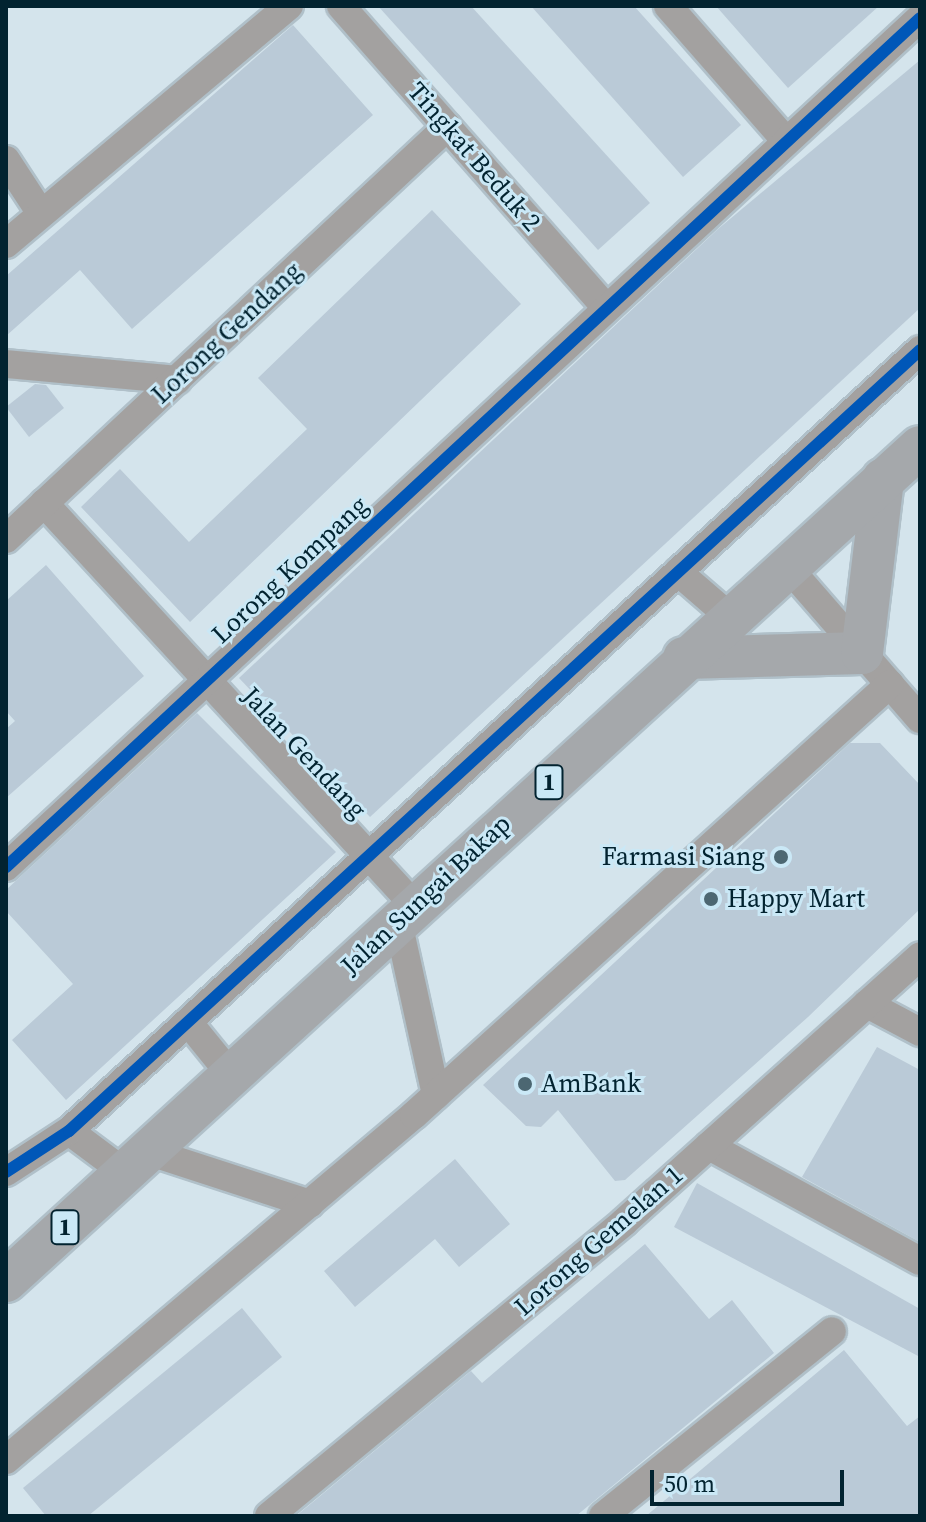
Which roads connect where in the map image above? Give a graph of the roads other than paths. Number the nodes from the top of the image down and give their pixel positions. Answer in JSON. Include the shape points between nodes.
{"nodes":[{"id":1,"x":289,"y":6,"type":"edge"},
{"id":2,"x":341,"y":6,"type":"edge"},
{"id":3,"x":668,"y":6,"type":"edge"},
{"id":4,"x":920,"y":18,"type":"edge"},
{"id":5,"x":447,"y":127,"type":"junction"},
{"id":6,"x":786,"y":141,"type":"junction"},
{"id":7,"x":6,"y":160,"type":"edge"},
{"id":8,"x":40,"y":212,"type":"junction"},
{"id":9,"x":6,"y":244,"type":"edge"},
{"id":10,"x":606,"y":308,"type":"junction"},
{"id":11,"x":920,"y":350,"type":"edge"},
{"id":12,"x":6,"y":364,"type":"edge"},
{"id":13,"x":177,"y":380,"type":"junction"},
{"id":14,"x":920,"y":447,"type":"edge"},
{"id":15,"x":883,"y":479,"type":"junction"},
{"id":16,"x":44,"y":503,"type":"junction"},
{"id":17,"x":6,"y":539,"type":"edge"},
{"id":18,"x":786,"y":565,"type":"junction"},
{"id":19,"x":678,"y":572,"type":"junction"},
{"id":20,"x":730,"y":617,"type":"junction"},
{"id":21,"x":862,"y":653,"type":"junction"},
{"id":22,"x":684,"y":658,"type":"junction"},
{"id":23,"x":205,"y":678,"type":"junction"},
{"id":24,"x":890,"y":684,"type":"junction"},
{"id":25,"x":920,"y":719,"type":"edge"},
{"id":26,"x":11,"y":853,"type":"edge"},
{"id":27,"x":369,"y":856,"type":"junction"},
{"id":28,"x":406,"y":914,"type":"junction"},
{"id":29,"x":920,"y":956,"type":"edge"},
{"id":30,"x":867,"y":1004,"type":"junction"},
{"id":31,"x":188,"y":1022,"type":"junction"},
{"id":32,"x":920,"y":1032,"type":"edge"},
{"id":33,"x":231,"y":1075,"type":"junction"},
{"id":34,"x":436,"y":1095,"type":"junction"},
{"id":35,"x":69,"y":1131,"type":"junction"},
{"id":36,"x":709,"y":1146,"type":"junction"},
{"id":37,"x":136,"y":1162,"type":"junction"},
{"id":38,"x":6,"y":1172,"type":"edge"},
{"id":39,"x":310,"y":1204,"type":"junction"},
{"id":40,"x":920,"y":1261,"type":"edge"},
{"id":41,"x":6,"y":1281,"type":"edge"},
{"id":42,"x":832,"y":1331,"type":"dead end"},
{"id":43,"x":6,"y":1460,"type":"edge"},
{"id":44,"x":269,"y":1516,"type":"edge"},
{"id":45,"x":603,"y":1516,"type":"edge"}],
"edges":[{"from":1,"to":8,"type":"street"},
{"from":2,"to":5,"type":"street","name":"Tingkat Beduk 2"},
{"from":3,"to":6,"type":"street"},
{"from":4,"to":6,"type":"street","name":"Lorong Kompang"},
{"from":5,"to":10,"type":"street","name":"Tingkat Beduk 2"},
{"from":5,"to":13,"type":"street","name":"Lorong Gendang"},
{"from":6,"to":10,"type":"street","name":"Lorong Kompang"},
{"from":7,"to":8,"type":"street"},
{"from":8,"to":9,"type":"street"},
{"from":10,"to":23,"type":"street","name":"Lorong Kompang"},
{"from":11,"to":19,"type":"street"},
{"from":12,"to":13,"type":"street"},
{"from":13,"to":16,"type":"street","name":"Lorong Gendang"},
{"from":14,"to":15,"type":"highway","name":"Jalan Sungai Bakap","number":"1"},
{"from":15,"to":18,"type":"highway","name":"Jalan Sungai Bakap","number":"1"},
{"from":15,"to":21,"type":"highway","via":[[882,532],[866,587]]},
{"from":16,"to":17,"type":"street","name":"Lorong Gendang"},
{"from":16,"to":23,"type":"street","name":"Jalan Gendang"},
{"from":18,"to":20,"type":"highway","name":"Jalan Sungai Bakap","number":"1"},
{"from":18,"to":21,"type":"street"},
{"from":19,"to":20,"type":"street"},
{"from":19,"to":27,"type":"street"},
{"from":20,"to":22,"type":"highway","name":"Jalan Sungai Bakap","number":"1"},
{"from":21,"to":22,"type":"highway"},
{"from":21,"to":24,"type":"street"},
{"from":22,"to":28,"type":"highway","name":"Jalan Sungai Bakap","number":"1"},
{"from":23,"to":26,"type":"street","name":"Lorong Kompang"},
{"from":23,"to":27,"type":"street","name":"Jalan Gendang"},
{"from":24,"to":25,"type":"street"},
{"from":24,"to":34,"type":"street"},
{"from":27,"to":28,"type":"street","name":"Jalan Gendang"},
{"from":27,"to":31,"type":"street"},
{"from":28,"to":33,"type":"highway","name":"Jalan Sungai Bakap","number":"1"},
{"from":28,"to":34,"type":"street"},
{"from":29,"to":30,"type":"street","name":"Lorong Gemelan 1"},
{"from":30,"to":32,"type":"street"},
{"from":30,"to":36,"type":"street","name":"Lorong Gemelan 1"},
{"from":31,"to":33,"type":"street"},
{"from":31,"to":35,"type":"street"},
{"from":33,"to":37,"type":"highway","name":"Jalan Sungai Bakap","number":"1"},
{"from":34,"to":39,"type":"street"},
{"from":35,"to":37,"type":"street"},
{"from":35,"to":38,"type":"street"},
{"from":36,"to":40,"type":"street"},
{"from":36,"to":44,"type":"street","name":"Lorong Gemelan 1"},
{"from":37,"to":39,"type":"street"},
{"from":37,"to":41,"type":"highway","name":"Jalan Sungai Bakap","number":"1"},
{"from":39,"to":43,"type":"street"},
{"from":42,"to":45,"type":"street"}]}
